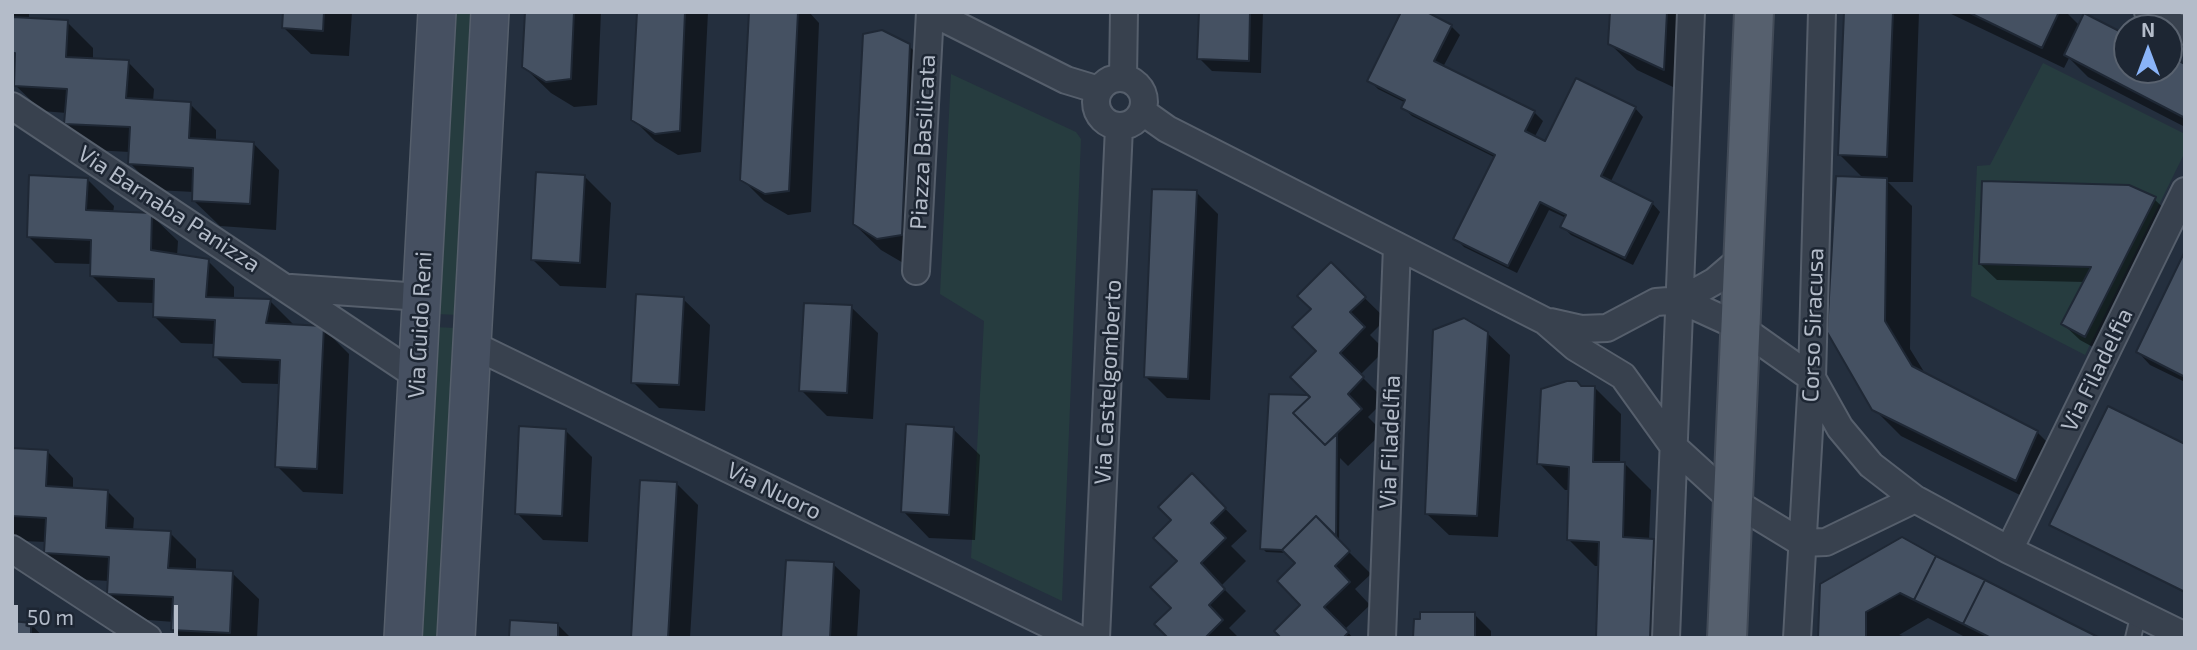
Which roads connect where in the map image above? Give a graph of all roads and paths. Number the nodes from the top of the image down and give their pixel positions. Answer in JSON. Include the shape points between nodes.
{"nodes":[{"id":1,"x":437,"y":12,"type":"edge"},
{"id":2,"x":490,"y":12,"type":"edge"},
{"id":3,"x":931,"y":12,"type":"edge"},
{"id":4,"x":1124,"y":12,"type":"edge"},
{"id":5,"x":1691,"y":12,"type":"edge"},
{"id":6,"x":1754,"y":12,"type":"edge"},
{"id":7,"x":1822,"y":12,"type":"edge"},
{"id":8,"x":2148,"y":12,"type":"edge"},
{"id":9,"x":2185,"y":31,"type":"edge"},
{"id":10,"x":1123,"y":78,"type":"junction"},
{"id":11,"x":1099,"y":90,"type":"junction"},
{"id":12,"x":12,"y":106,"type":"edge"},
{"id":13,"x":1143,"y":112,"type":"junction"},
{"id":14,"x":1119,"y":127,"type":"junction"},
{"id":15,"x":12,"y":128,"type":"edge"},
{"id":16,"x":49,"y":131,"type":"junction"},
{"id":17,"x":2185,"y":191,"type":"edge"},
{"id":18,"x":1397,"y":246,"type":"junction"},
{"id":19,"x":1743,"y":257,"type":"junction"},
{"id":20,"x":916,"y":271,"type":"dead end"},
{"id":21,"x":289,"y":288,"type":"junction"},
{"id":22,"x":421,"y":296,"type":"junction"},
{"id":23,"x":1681,"y":300,"type":"junction"},
{"id":24,"x":1545,"y":321,"type":"junction"},
{"id":25,"x":1740,"y":327,"type":"junction"},
{"id":26,"x":471,"y":344,"type":"junction"},
{"id":27,"x":417,"y":376,"type":"junction"},
{"id":28,"x":1812,"y":378,"type":"junction"},
{"id":29,"x":1674,"y":447,"type":"junction"},
{"id":30,"x":1915,"y":499,"type":"junction"},
{"id":31,"x":1733,"y":501,"type":"junction"},
{"id":32,"x":1802,"y":543,"type":"junction"},
{"id":33,"x":2010,"y":550,"type":"junction"},
{"id":34,"x":16,"y":554,"type":"edge"},
{"id":35,"x":2136,"y":625,"type":"edge"},
{"id":36,"x":2185,"y":636,"type":"edge"},
{"id":37,"x":148,"y":638,"type":"edge"},
{"id":38,"x":403,"y":638,"type":"edge"},
{"id":39,"x":456,"y":638,"type":"edge"},
{"id":40,"x":1077,"y":638,"type":"edge"},
{"id":41,"x":1096,"y":638,"type":"edge"},
{"id":42,"x":1382,"y":638,"type":"edge"},
{"id":43,"x":1666,"y":638,"type":"edge"},
{"id":44,"x":1727,"y":638,"type":"edge"},
{"id":45,"x":1797,"y":638,"type":"edge"}],
"edges":[{"from":1,"to":22,"type":"main road","name":"Via Guido Reni"},
{"from":2,"to":26,"type":"main road"},
{"from":3,"to":11,"type":"street","via":[[1066,79]]},
{"from":3,"to":20,"type":"street","name":"Piazza Basilicata"},
{"from":4,"to":10,"type":"street"},
{"from":5,"to":23,"type":"street"},
{"from":6,"to":19,"type":"main road"},
{"from":7,"to":28,"type":"street","name":"Corso Siracusa"},
{"from":8,"to":9,"type":"street"},
{"from":10,"to":11,"type":"street"},
{"from":10,"to":13,"type":"street","via":[[1140,89]]},
{"from":11,"to":14,"type":"street","via":[[1098,112],[1108,124]]},
{"from":12,"to":16,"type":"street","name":"Via Barnaba Panizza"},
{"from":13,"to":14,"type":"street","via":[[1131,124]]},
{"from":13,"to":18,"type":"street","via":[[1167,129]]},
{"from":14,"to":41,"type":"street","name":"Via Castelgomberto"},
{"from":15,"to":16,"type":"street","name":"Via Barnaba Panizza"},
{"from":16,"to":21,"type":"street","name":"Via Barnaba Panizza"},
{"from":17,"to":33,"type":"street","name":"Via Filadelfia"},
{"from":18,"to":24,"type":"street"},
{"from":18,"to":42,"type":"street","name":"Via Filadelfia"},
{"from":19,"to":23,"type":"street","via":[[1715,281]]},
{"from":19,"to":25,"type":"main road"},
{"from":21,"to":22,"type":"street","name":"Via Barnaba Panizza"},
{"from":21,"to":27,"type":"street","name":"Via Barnaba Panizza"},
{"from":22,"to":27,"type":"main road","name":"Via Guido Reni"},
{"from":23,"to":24,"type":"street","via":[[1656,302],[1595,330]]},
{"from":23,"to":25,"type":"street"},
{"from":23,"to":29,"type":"street"},
{"from":24,"to":29,"type":"street","via":[[1575,347],[1623,376]]},
{"from":25,"to":28,"type":"street"},
{"from":25,"to":31,"type":"main road"},
{"from":26,"to":39,"type":"main road"},
{"from":26,"to":40,"type":"street","name":"Via Nuoro"},
{"from":27,"to":38,"type":"main road","name":"Via Guido Reni"},
{"from":28,"to":30,"type":"street","via":[[1840,428],[1871,465]]},
{"from":28,"to":32,"type":"street","name":"Corso Siracusa"},
{"from":29,"to":31,"type":"street"},
{"from":29,"to":43,"type":"street"},
{"from":30,"to":32,"type":"street","via":[[1826,542]]},
{"from":30,"to":33,"type":"street"},
{"from":31,"to":32,"type":"street"},
{"from":31,"to":44,"type":"main road"},
{"from":32,"to":45,"type":"street","name":"Corso Siracusa"},
{"from":33,"to":35,"type":"street"},
{"from":34,"to":37,"type":"street"},
{"from":35,"to":36,"type":"street"}]}
